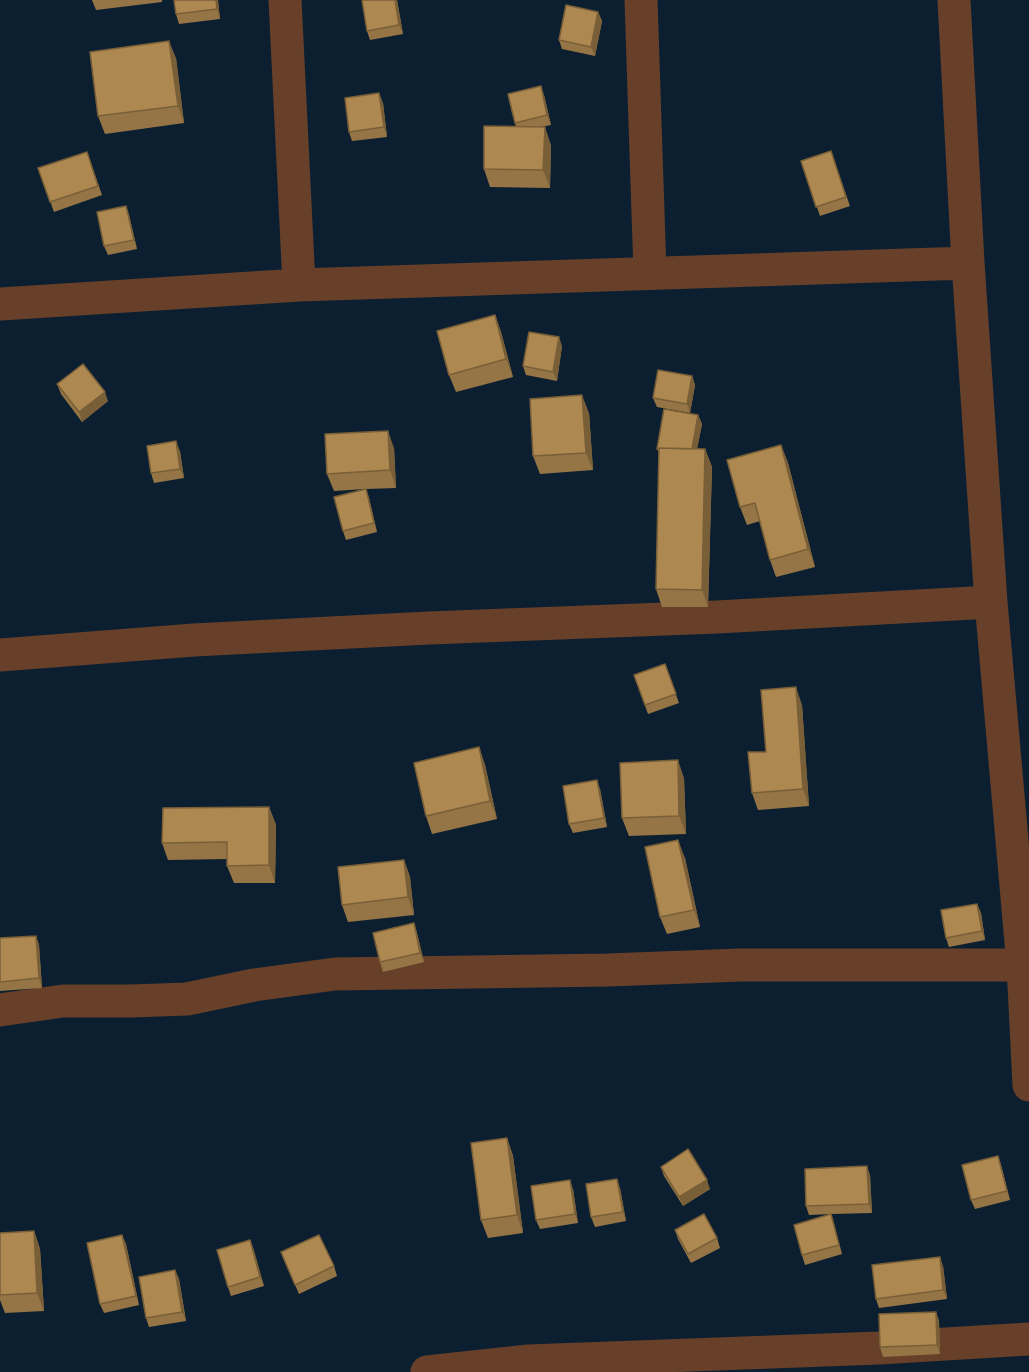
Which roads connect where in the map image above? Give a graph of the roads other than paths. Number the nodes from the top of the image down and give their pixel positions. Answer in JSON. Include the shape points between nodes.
{"nodes":[{"id":1,"x":285,"y":0,"type":"edge"},
{"id":2,"x":641,"y":0,"type":"edge"},
{"id":3,"x":954,"y":0,"type":"edge"},
{"id":4,"x":968,"y":263,"type":"junction"},
{"id":5,"x":650,"y":273,"type":"junction"},
{"id":6,"x":298,"y":285,"type":"junction"},
{"id":7,"x":0,"y":304,"type":"edge"},
{"id":8,"x":991,"y":602,"type":"junction"},
{"id":9,"x":0,"y":655,"type":"edge"},
{"id":10,"x":1026,"y":965,"type":"edge"},
{"id":11,"x":0,"y":1010,"type":"edge"},
{"id":12,"x":1029,"y":1085,"type":"edge"},
{"id":13,"x":1029,"y":1339,"type":"edge"},
{"id":14,"x":529,"y":1366,"type":"edge"},
{"id":15,"x":427,"y":1372,"type":"edge"}],
"edges":[{"from":1,"to":6,"type":"street"},
{"from":2,"to":5,"type":"street"},
{"from":3,"to":4,"type":"street"},
{"from":4,"to":5,"type":"street"},
{"from":4,"to":8,"type":"street"},
{"from":5,"to":6,"type":"street"},
{"from":6,"to":7,"type":"street"},
{"from":8,"to":9,"type":"street","via":[[194,640]]},
{"from":8,"to":10,"type":"street"},
{"from":10,"to":11,"type":"street","via":[[741,965],[335,974],[188,999],[63,1001]]},
{"from":10,"to":12,"type":"street"},
{"from":13,"to":14,"type":"street"},
{"from":14,"to":15,"type":"street"}]}
